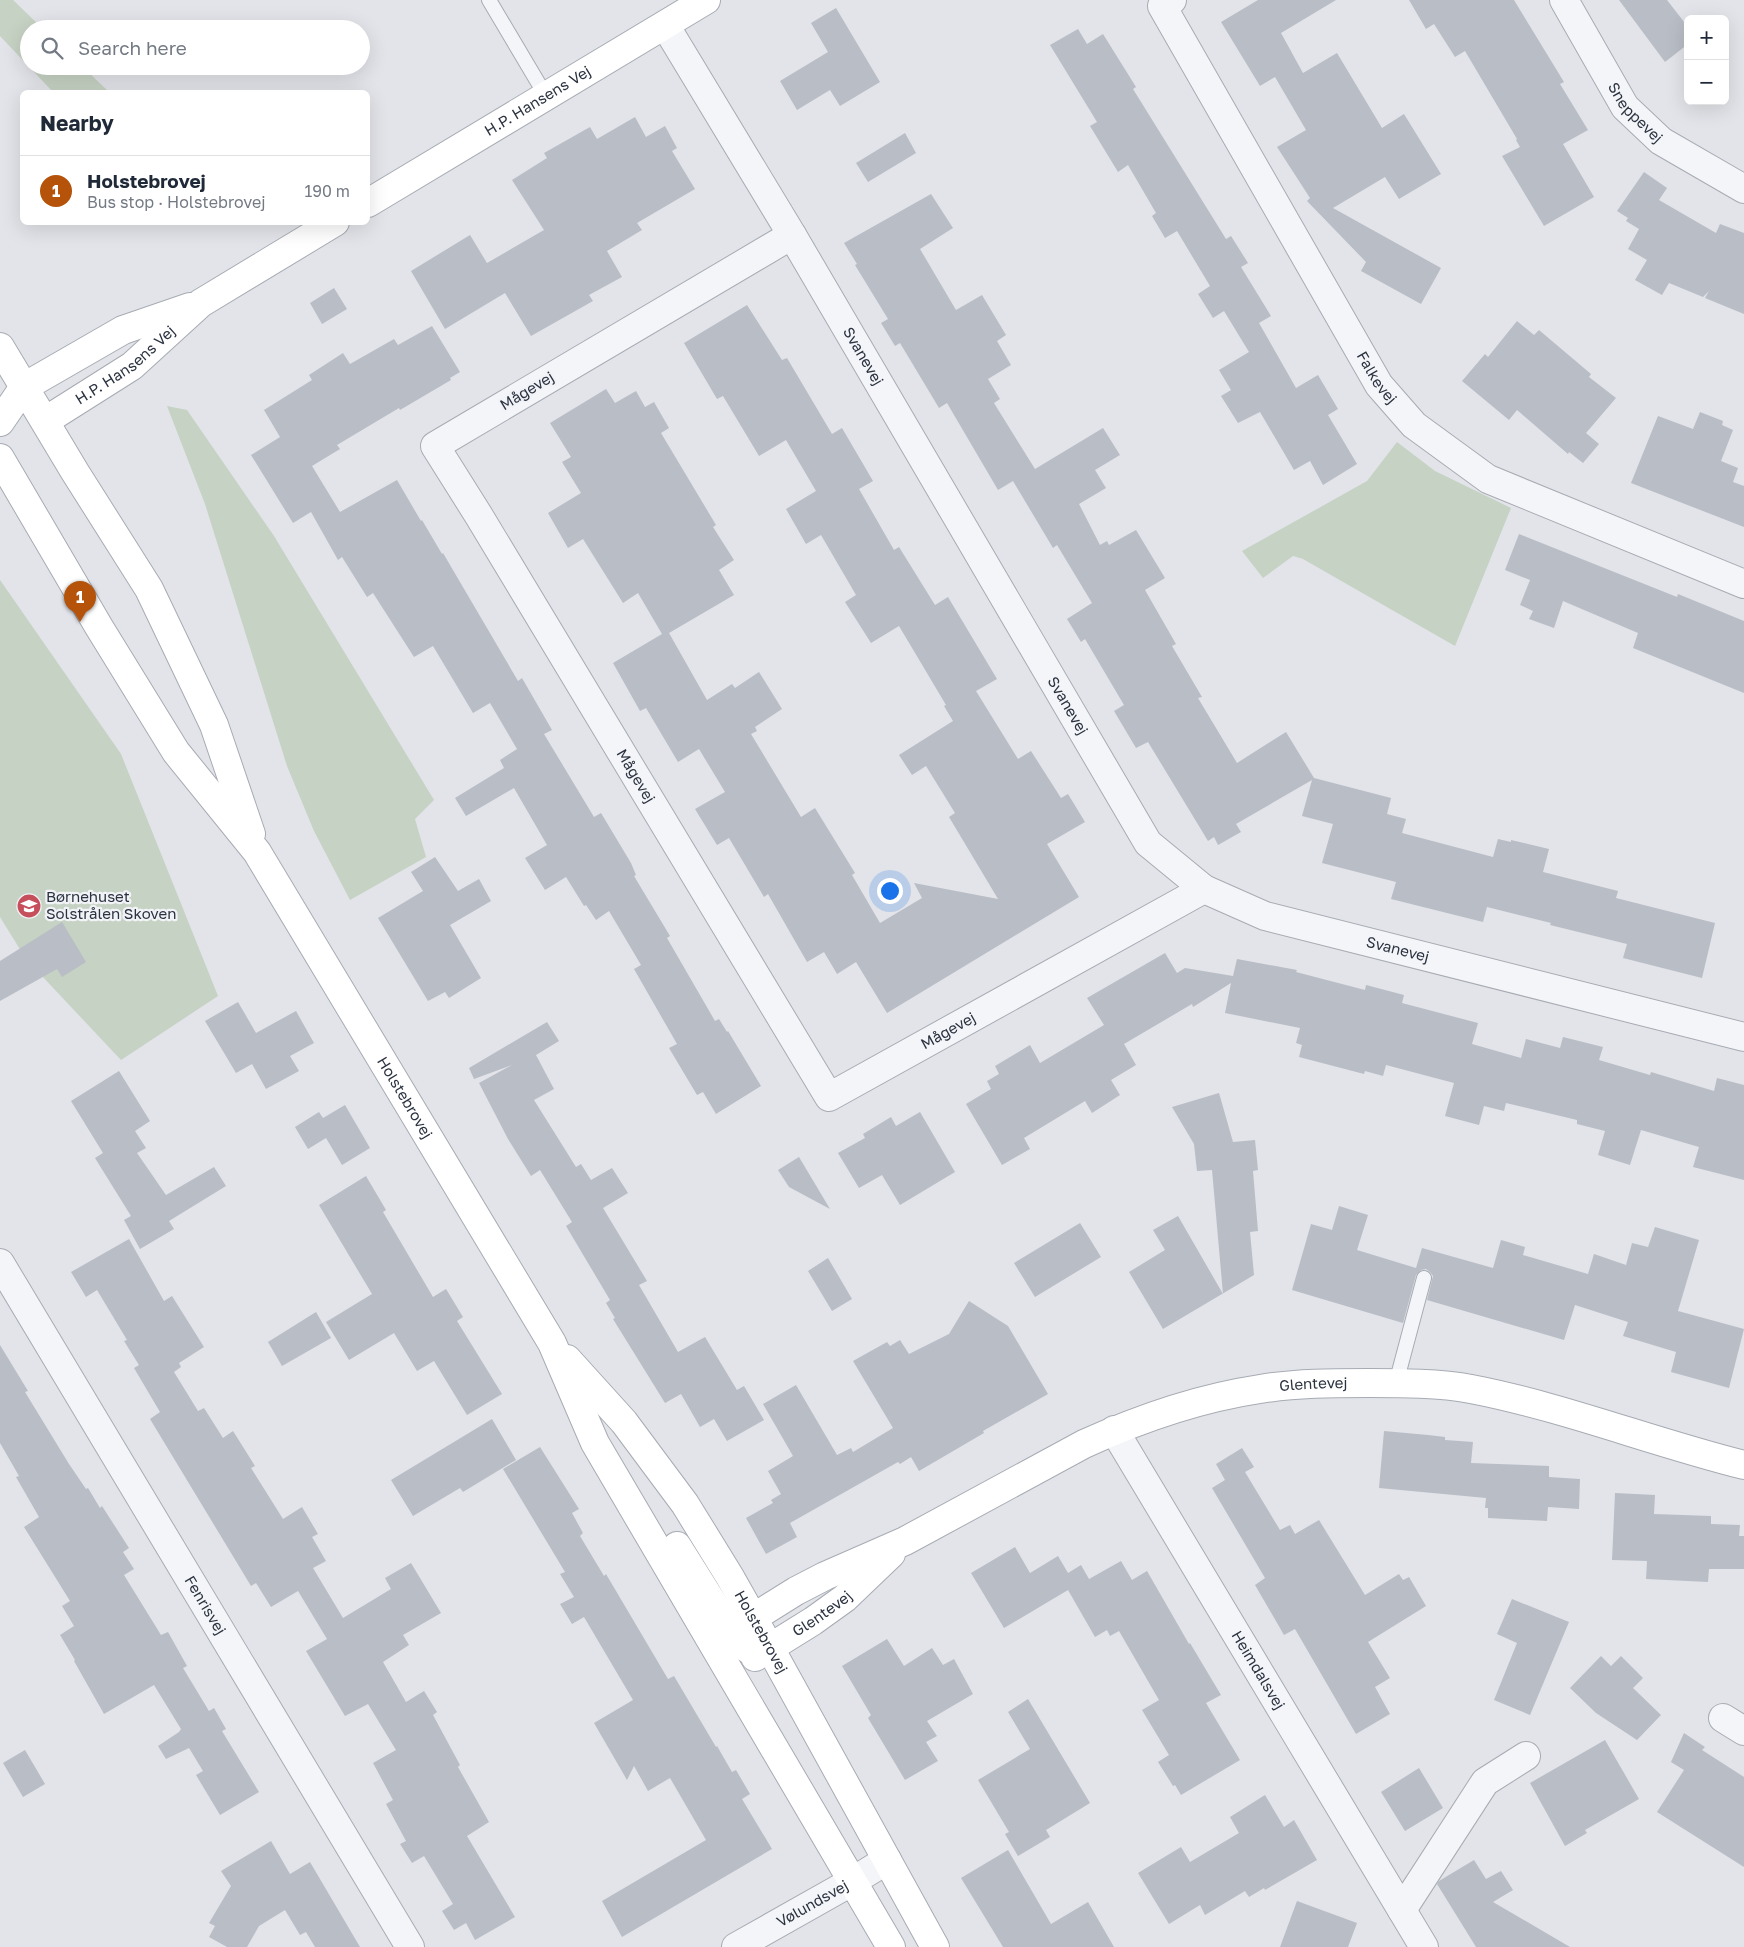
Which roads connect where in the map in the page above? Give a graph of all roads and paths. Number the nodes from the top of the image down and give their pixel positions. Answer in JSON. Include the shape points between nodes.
{"nodes":[{"id":1,"x":488,"y":0,"type":"edge"},
{"id":2,"x":706,"y":0,"type":"edge"},
{"id":3,"x":1564,"y":0,"type":"edge"},
{"id":4,"x":1167,"y":3,"type":"edge"},
{"id":5,"x":665,"y":25,"type":"junction"},
{"id":6,"x":546,"y":96,"type":"junction"},
{"id":7,"x":1744,"y":189,"type":"edge"},
{"id":8,"x":370,"y":202,"type":"edge"},
{"id":9,"x":330,"y":225,"type":"edge"},
{"id":10,"x":792,"y":235,"type":"junction"},
{"id":11,"x":201,"y":303,"type":"junction"},
{"id":12,"x":0,"y":347,"type":"edge"},
{"id":13,"x":24,"y":387,"type":"junction"},
{"id":14,"x":1,"y":416,"type":"edge"},
{"id":15,"x":45,"y":422,"type":"junction"},
{"id":16,"x":0,"y":458,"type":"edge"},
{"id":17,"x":1744,"y":584,"type":"edge"},
{"id":18,"x":257,"y":852,"type":"junction"},
{"id":19,"x":1204,"y":889,"type":"junction"},
{"id":20,"x":1744,"y":1037,"type":"edge"},
{"id":21,"x":0,"y":1263,"type":"edge"},
{"id":22,"x":1424,"y":1278,"type":"dead end"},
{"id":23,"x":552,"y":1343,"type":"junction"},
{"id":24,"x":1396,"y":1383,"type":"junction"},
{"id":25,"x":1114,"y":1430,"type":"junction"},
{"id":26,"x":1744,"y":1465,"type":"edge"},
{"id":27,"x":905,"y":1541,"type":"junction"},
{"id":28,"x":753,"y":1618,"type":"junction"},
{"id":29,"x":721,"y":1637,"type":"junction"},
{"id":30,"x":770,"y":1648,"type":"junction"},
{"id":31,"x":730,"y":1672,"type":"junction"},
{"id":32,"x":1526,"y":1756,"type":"dead end"},
{"id":33,"x":887,"y":1860,"type":"junction"},
{"id":34,"x":853,"y":1882,"type":"junction"},
{"id":35,"x":1402,"y":1910,"type":"junction"},
{"id":36,"x":410,"y":1947,"type":"edge"},
{"id":37,"x":736,"y":1947,"type":"edge"},
{"id":38,"x":891,"y":1947,"type":"edge"},
{"id":39,"x":935,"y":1947,"type":"edge"},
{"id":40,"x":1424,"y":1947,"type":"edge"}],
"edges":[{"from":1,"to":6,"type":"lane"},
{"from":2,"to":5,"type":"main road","name":"H.P. Hansens Vej"},
{"from":3,"to":7,"type":"street","name":"Sneppevej","via":[[1624,107],[1660,141]]},
{"from":4,"to":17,"type":"street","name":"Falkevej","via":[[1379,385],[1414,425],[1488,479]]},
{"from":5,"to":6,"type":"main road","name":"H.P. Hansens Vej"},
{"from":5,"to":10,"type":"street","name":"Svanevej"},
{"from":6,"to":8,"type":"main road","name":"H.P. Hansens Vej"},
{"from":9,"to":11,"type":"main road","name":"H.P. Hansens Vej"},
{"from":10,"to":19,"type":"street","name":"Svanevej","via":[[1148,843]]},
{"from":10,"to":19,"type":"street","name":"Mågevej","via":[[435,446],[829,1097]]},
{"from":11,"to":13,"type":"main road","name":"H.P. Hansens Vej","via":[[123,330]]},
{"from":11,"to":15,"type":"main road","name":"H.P. Hansens Vej","via":[[132,366]]},
{"from":12,"to":13,"type":"main road","name":"Holstebrovej"},
{"from":13,"to":14,"type":"main road"},
{"from":13,"to":15,"type":"main road","name":"Holstebrovej"},
{"from":14,"to":15,"type":"main road"},
{"from":15,"to":18,"type":"main road","name":"Holstebrovej","via":[[149,589],[214,725]]},
{"from":16,"to":18,"type":"main road","name":"Holstebrovej","via":[[176,752]]},
{"from":18,"to":23,"type":"main road","name":"Holstebrovej"},
{"from":19,"to":20,"type":"street","name":"Svanevej","via":[[1265,916]]},
{"from":21,"to":36,"type":"street","name":"Fenrisvej"},
{"from":22,"to":24,"type":"lane"},
{"from":23,"to":28,"type":"main road","name":"Holstebrovej","via":[[624,1422],[685,1504]]},
{"from":23,"to":29,"type":"main road","name":"Holstebrovej","via":[[595,1443],[628,1468]]},
{"from":24,"to":25,"type":"main road","name":"Glentevej","via":[[1316,1384],[1260,1389],[1209,1399]]},
{"from":24,"to":26,"type":"main road","name":"Glentevej","via":[[1469,1388],[1516,1399]]},
{"from":25,"to":27,"type":"main road","name":"Glentevej"},
{"from":25,"to":35,"type":"street","name":"Heimdalsvej"},
{"from":27,"to":28,"type":"main road","name":"Glentevej","via":[[824,1576]]},
{"from":27,"to":30,"type":"main road","name":"Glentevej","via":[[846,1598]]},
{"from":28,"to":29,"type":"main road","name":"Glentevej"},
{"from":28,"to":30,"type":"main road","name":"Holstebrovej"},
{"from":29,"to":30,"type":"main road","via":[[748,1649]]},
{"from":29,"to":31,"type":"main road"},
{"from":30,"to":31,"type":"main road","name":"Glentevej"},
{"from":30,"to":33,"type":"main road","name":"Holstebrovej"},
{"from":31,"to":34,"type":"main road"},
{"from":32,"to":35,"type":"street","via":[[1485,1782]]},
{"from":33,"to":34,"type":"street","name":"Vølundsvej"},
{"from":33,"to":39,"type":"main road","name":"Holstebrovej"},
{"from":34,"to":37,"type":"street","name":"Vølundsvej"},
{"from":34,"to":38,"type":"main road"},
{"from":35,"to":40,"type":"street","name":"Heimdalsvej"}]}
